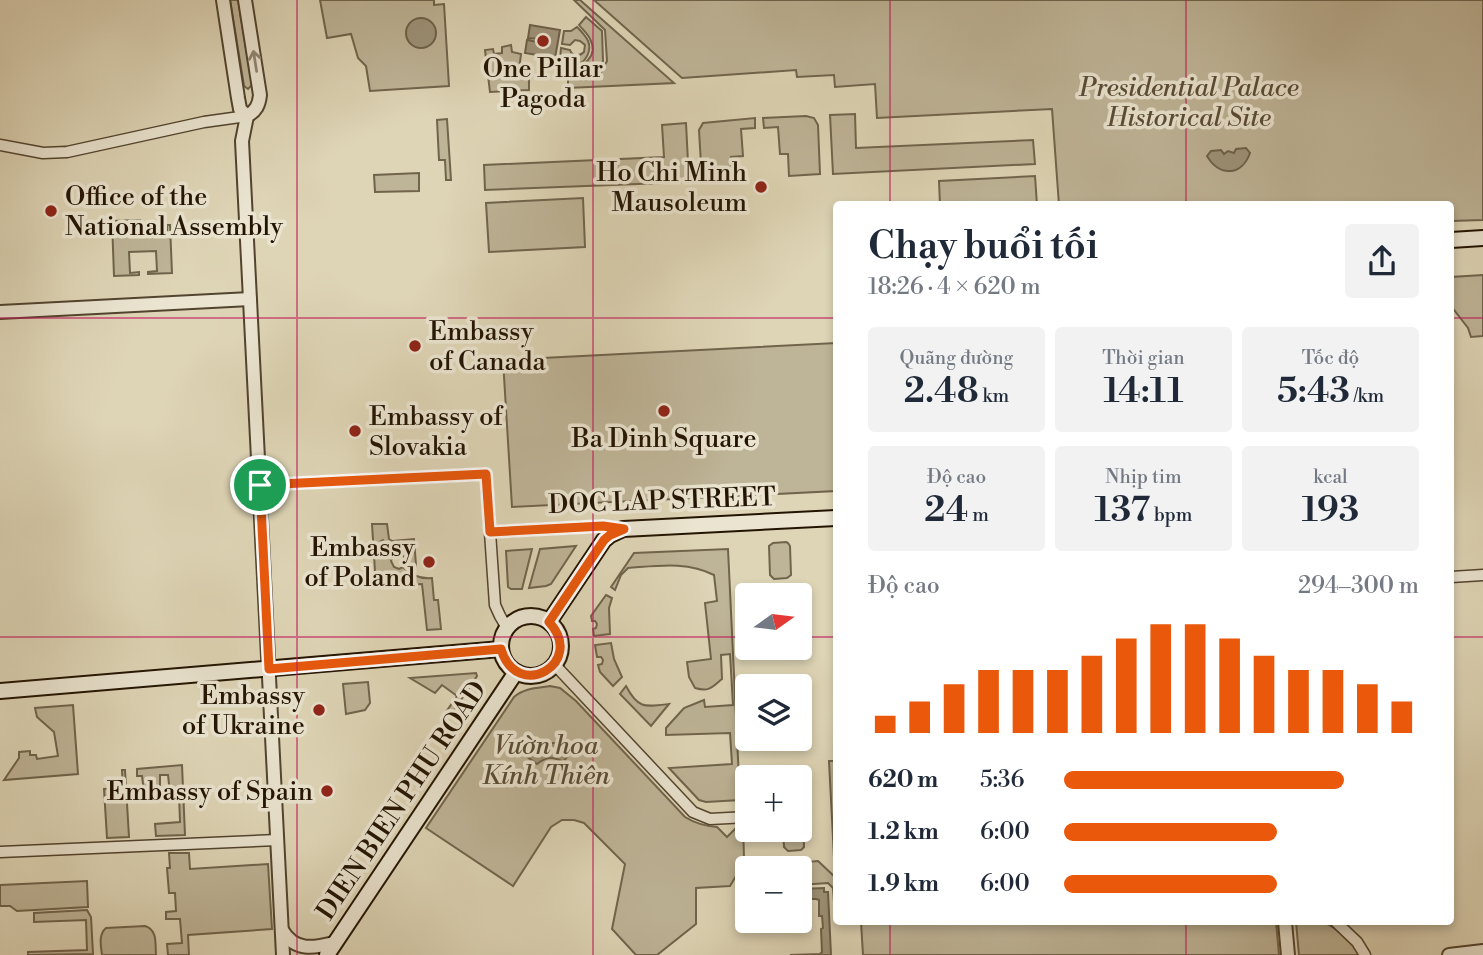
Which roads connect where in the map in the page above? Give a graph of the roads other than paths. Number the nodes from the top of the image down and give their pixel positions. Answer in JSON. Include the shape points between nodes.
{"nodes":[{"id":1,"x":223,"y":0,"type":"edge"},
{"id":2,"x":245,"y":0,"type":"edge"},
{"id":3,"x":247,"y":116,"type":"junction"},
{"id":4,"x":0,"y":145,"type":"edge"},
{"id":5,"x":1483,"y":238,"type":"edge"},
{"id":6,"x":1454,"y":240,"type":"edge"},
{"id":7,"x":250,"y":299,"type":"junction"},
{"id":8,"x":0,"y":312,"type":"edge"},
{"id":9,"x":260,"y":485,"type":"junction"},
{"id":10,"x":833,"y":518,"type":"edge"},
{"id":11,"x":624,"y":529,"type":"junction"},
{"id":12,"x":490,"y":532,"type":"junction"},
{"id":13,"x":1483,"y":575,"type":"edge"},
{"id":14,"x":1454,"y":577,"type":"edge"},
{"id":15,"x":549,"y":622,"type":"junction"},
{"id":16,"x":507,"y":628,"type":"junction"},
{"id":17,"x":501,"y":649,"type":"junction"},
{"id":18,"x":554,"y":664,"type":"junction"},
{"id":19,"x":269,"y":669,"type":"junction"},
{"id":20,"x":516,"y":672,"type":"junction"},
{"id":21,"x":0,"y":691,"type":"edge"},
{"id":22,"x":735,"y":818,"type":"edge"},
{"id":23,"x":278,"y":840,"type":"junction"},
{"id":24,"x":0,"y":852,"type":"edge"},
{"id":25,"x":1285,"y":925,"type":"edge"},
{"id":26,"x":1339,"y":925,"type":"edge"},
{"id":27,"x":282,"y":930,"type":"junction"},
{"id":28,"x":330,"y":949,"type":"edge"},
{"id":29,"x":1483,"y":951,"type":"edge"},
{"id":30,"x":283,"y":955,"type":"edge"},
{"id":31,"x":1288,"y":955,"type":"edge"},
{"id":32,"x":1365,"y":955,"type":"edge"},
{"id":33,"x":1449,"y":955,"type":"edge"}],
"edges":[{"from":1,"to":3,"type":"street","via":[[240,109]]},
{"from":3,"to":2,"type":"street","one_way":true,"via":[[254,113],[260,94]]},
{"from":3,"to":4,"type":"street","via":[[67,152]]},
{"from":3,"to":7,"type":"street","via":[[242,141]]},
{"from":5,"to":6,"type":"main road"},
{"from":7,"to":8,"type":"street"},
{"from":7,"to":9,"type":"street"},
{"from":9,"to":12,"type":"street","via":[[486,474]]},
{"from":9,"to":19,"type":"street"},
{"from":10,"to":11,"type":"main road","name":"DOC LAP STREET"},
{"from":11,"to":12,"type":"street","name":"DOC LAP STREET"},
{"from":11,"to":15,"type":"main road","via":[[604,540]]},
{"from":12,"to":16,"type":"street","via":[[495,605]]},
{"from":13,"to":14,"type":"street"},
{"from":15,"to":16,"type":"main road","via":[[523,617]]},
{"from":15,"to":18,"type":"main road","via":[[559,638]]},
{"from":16,"to":17,"type":"main road"},
{"from":17,"to":19,"type":"main road"},
{"from":17,"to":20,"type":"main road"},
{"from":18,"to":20,"type":"main road","via":[[536,675]]},
{"from":18,"to":22,"type":"street","via":[[693,812],[710,819]]},
{"from":19,"to":21,"type":"main road"},
{"from":19,"to":23,"type":"street"},
{"from":20,"to":28,"type":"main road","name":"DIEN BIEN PHU ROAD"},
{"from":23,"to":24,"type":"street"},
{"from":23,"to":27,"type":"street"},
{"from":25,"to":31,"type":"street"},
{"from":26,"to":32,"type":"street"},
{"from":27,"to":28,"type":"street","via":[[306,948]]},
{"from":27,"to":30,"type":"street"},
{"from":29,"to":33,"type":"street"}]}
